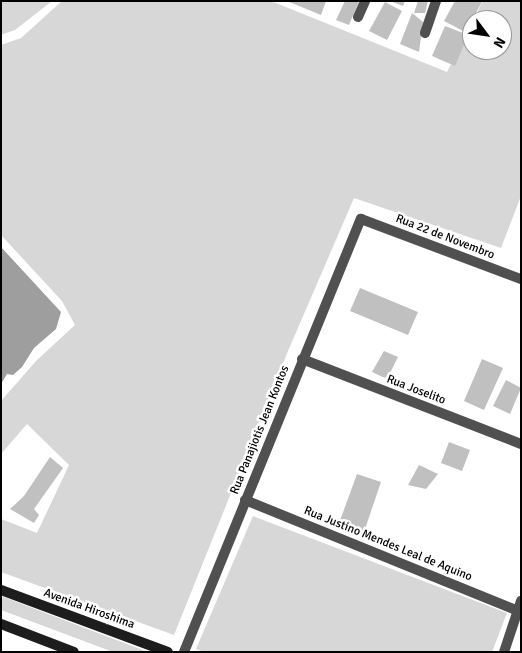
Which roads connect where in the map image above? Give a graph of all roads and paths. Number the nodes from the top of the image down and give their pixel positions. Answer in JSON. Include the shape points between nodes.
{"nodes":[{"id":1,"x":365,"y":1,"type":"edge"},
{"id":2,"x":436,"y":1,"type":"edge"},
{"id":3,"x":358,"y":16,"type":"dead end"},
{"id":4,"x":425,"y":33,"type":"dead end"},
{"id":5,"x":361,"y":219,"type":"joint"},
{"id":6,"x":521,"y":279,"type":"edge"},
{"id":7,"x":302,"y":359,"type":"junction"},
{"id":8,"x":521,"y":444,"type":"edge"},
{"id":9,"x":245,"y":500,"type":"junction"},
{"id":10,"x":1,"y":590,"type":"edge"},
{"id":11,"x":520,"y":608,"type":"edge"},
{"id":12,"x":1,"y":624,"type":"edge"},
{"id":13,"x":74,"y":652,"type":"edge"},
{"id":14,"x":168,"y":652,"type":"edge"},
{"id":15,"x":184,"y":652,"type":"edge"},
{"id":16,"x":504,"y":652,"type":"edge"}],
"edges":[{"from":1,"to":3,"type":"street"},
{"from":2,"to":4,"type":"street"},
{"from":5,"to":6,"type":"street","name":"Rua 22 de Novembro"},
{"from":5,"to":7,"type":"street","name":"Rua Panajiotis Jean Kontos"},
{"from":7,"to":8,"type":"street","name":"Rua Joselito"},
{"from":7,"to":9,"type":"street","name":"Rua Panajiotis Jean Kontos"},
{"from":9,"to":11,"type":"street","name":"Rua Justino Mendes Leal de Aquino"},
{"from":9,"to":15,"type":"street","name":"Rua Panajiotis Jean Kontos"},
{"from":10,"to":14,"type":"main road","name":"Avenida Hiroshima"},
{"from":11,"to":16,"type":"street"},
{"from":12,"to":13,"type":"main road"}]}
